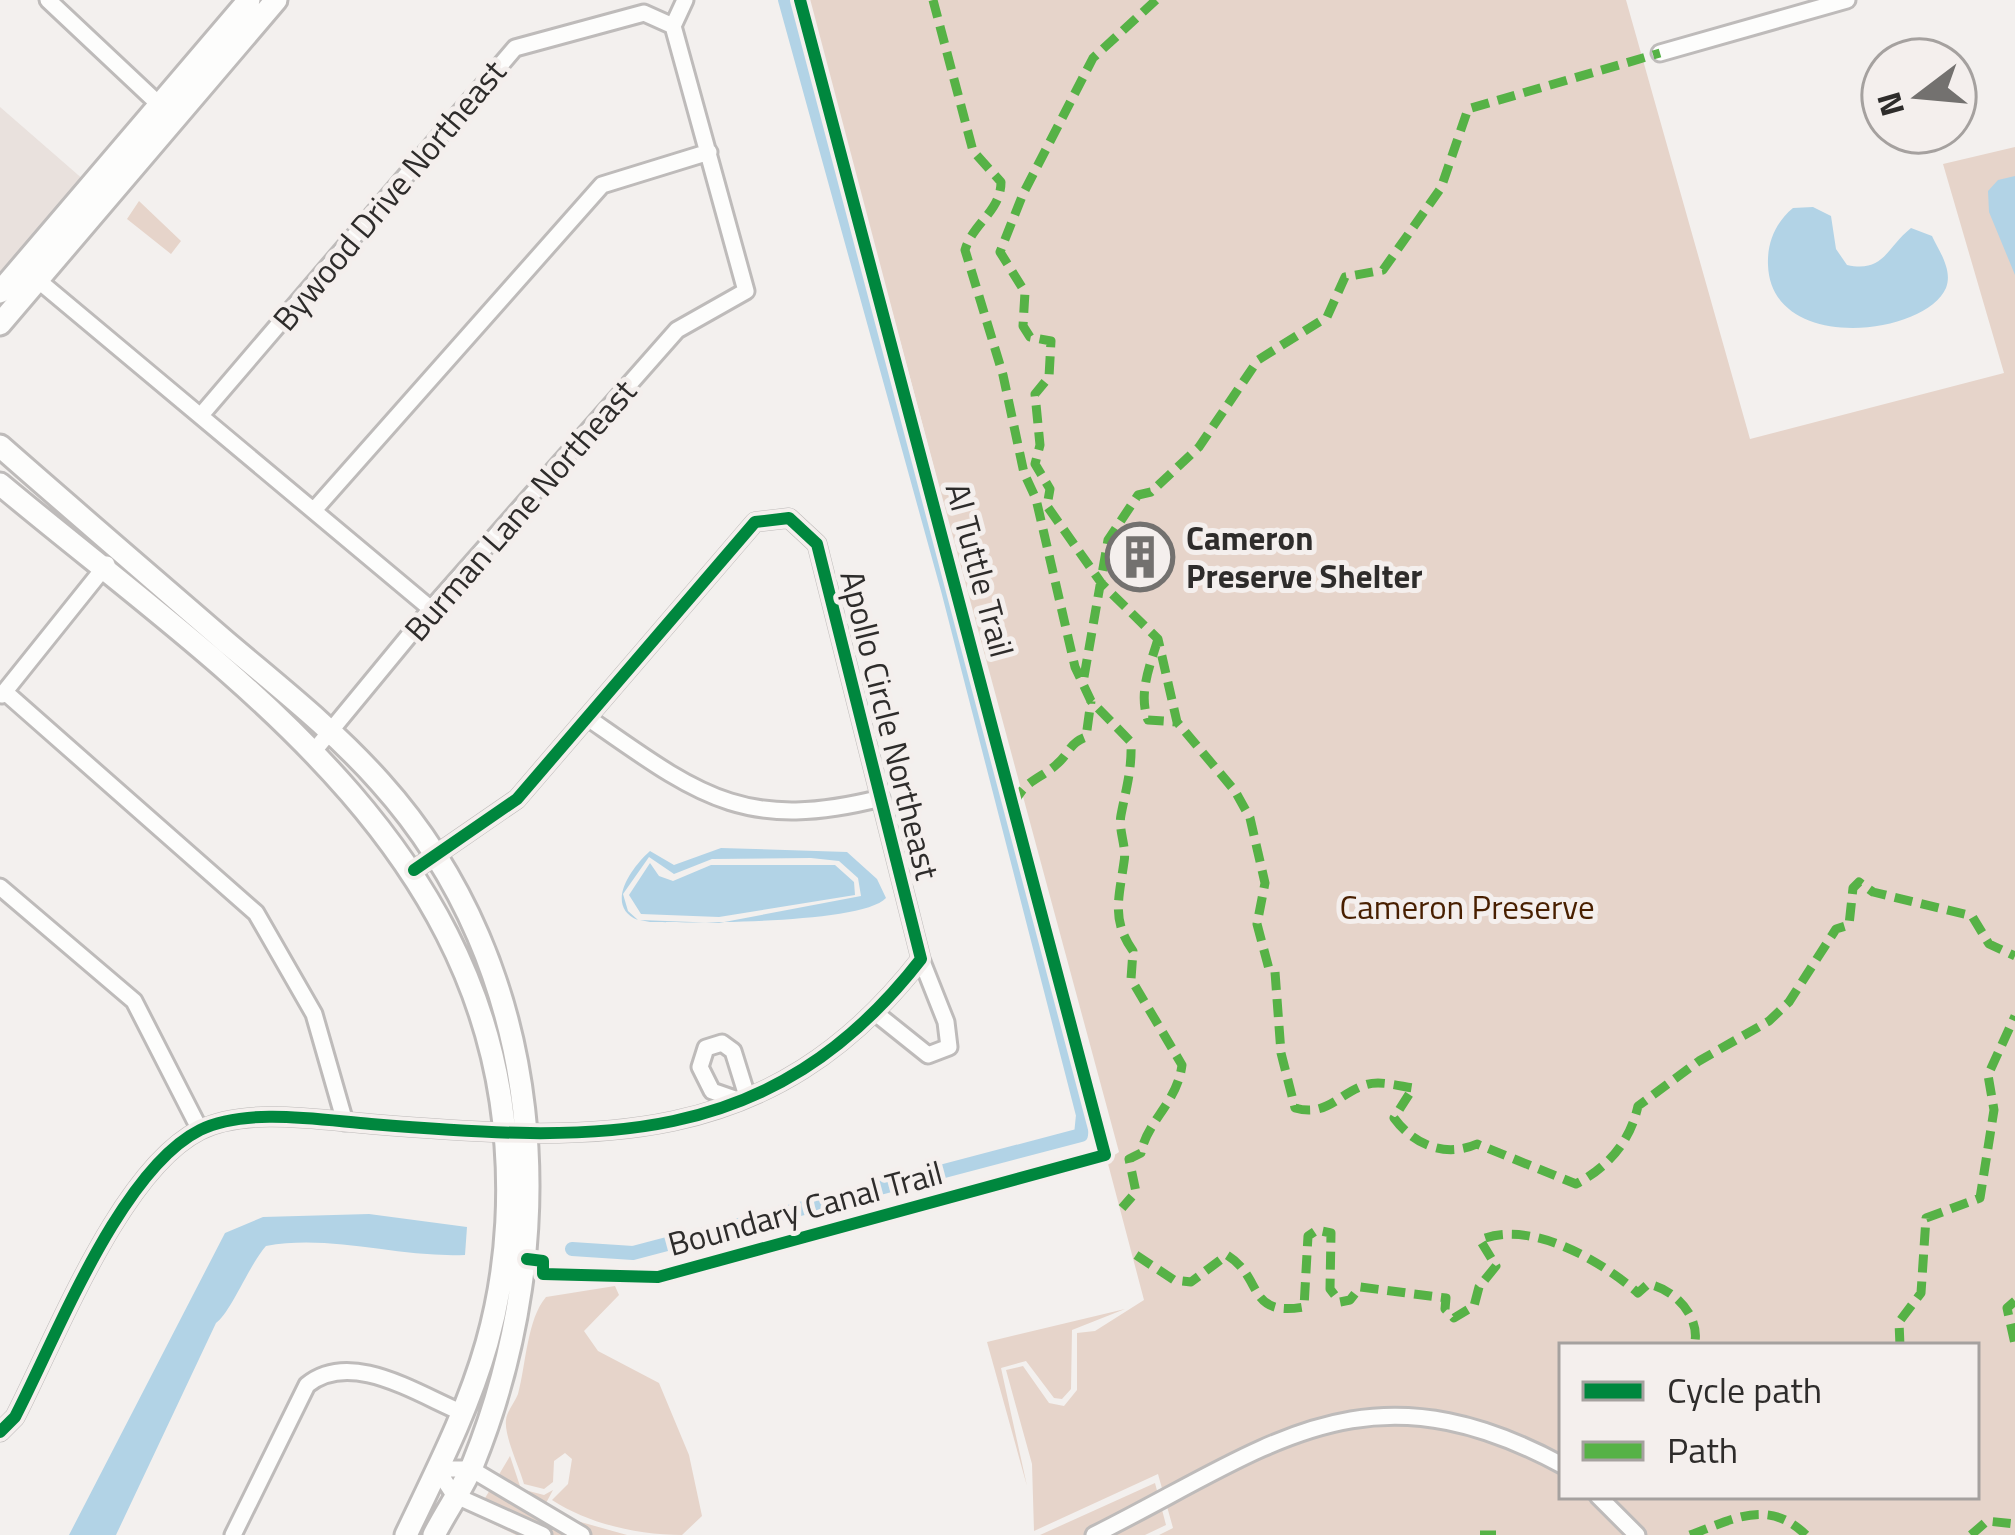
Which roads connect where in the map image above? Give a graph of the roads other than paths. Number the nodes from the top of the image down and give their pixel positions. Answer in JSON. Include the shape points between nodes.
{"nodes":[{"id":1,"x":48,"y":0,"type":"edge"},
{"id":2,"x":248,"y":0,"type":"edge"},
{"id":3,"x":276,"y":0,"type":"edge"},
{"id":4,"x":685,"y":0,"type":"edge"},
{"id":5,"x":1847,"y":0,"type":"edge"},
{"id":6,"x":646,"y":6,"type":"edge"},
{"id":7,"x":673,"y":26,"type":"junction"},
{"id":8,"x":1660,"y":53,"type":"dead end"},
{"id":9,"x":168,"y":112,"type":"junction"},
{"id":10,"x":709,"y":152,"type":"junction"},
{"id":11,"x":30,"y":273,"type":"junction"},
{"id":12,"x":0,"y":292,"type":"edge"},
{"id":13,"x":0,"y":324,"type":"edge"},
{"id":14,"x":202,"y":414,"type":"junction"},
{"id":15,"x":0,"y":446,"type":"edge"},
{"id":16,"x":0,"y":484,"type":"edge"},
{"id":17,"x":315,"y":509,"type":"junction"},
{"id":18,"x":118,"y":549,"type":"junction"},
{"id":19,"x":102,"y":569,"type":"junction"},
{"id":20,"x":431,"y":609,"type":"junction"},
{"id":21,"x":3,"y":695,"type":"edge"},
{"id":22,"x":588,"y":718,"type":"junction"},
{"id":23,"x":330,"y":731,"type":"junction"},
{"id":24,"x":314,"y":751,"type":"junction"},
{"id":25,"x":880,"y":797,"type":"junction"},
{"id":26,"x":434,"y":857,"type":"junction"},
{"id":27,"x":414,"y":870,"type":"junction"},
{"id":28,"x":0,"y":887,"type":"edge"},
{"id":29,"x":922,"y":959,"type":"junction"},
{"id":30,"x":878,"y":1015,"type":"junction"},
{"id":31,"x":345,"y":1122,"type":"junction"},
{"id":32,"x":200,"y":1130,"type":"junction"},
{"id":33,"x":506,"y":1135,"type":"junction"},
{"id":34,"x":530,"y":1136,"type":"junction"},
{"id":35,"x":463,"y":1413,"type":"junction"},
{"id":36,"x":0,"y":1432,"type":"edge"},
{"id":37,"x":1559,"y":1464,"type":"edge"},
{"id":38,"x":437,"y":1469,"type":"junction"},
{"id":39,"x":471,"y":1469,"type":"junction"},
{"id":40,"x":454,"y":1495,"type":"junction"},
{"id":41,"x":1601,"y":1499,"type":"edge"},
{"id":42,"x":232,"y":1535,"type":"edge"},
{"id":43,"x":406,"y":1535,"type":"edge"},
{"id":44,"x":434,"y":1535,"type":"edge"},
{"id":45,"x":543,"y":1535,"type":"edge"},
{"id":46,"x":582,"y":1535,"type":"edge"},
{"id":47,"x":1094,"y":1535,"type":"edge"},
{"id":48,"x":1637,"y":1535,"type":"edge"}],
"edges":[{"from":1,"to":9,"type":"street"},
{"from":2,"to":9,"type":"street"},
{"from":3,"to":9,"type":"street"},
{"from":4,"to":7,"type":"street"},
{"from":5,"to":8,"type":"street"},
{"from":6,"to":7,"type":"street","name":"Bywood Drive Northeast"},
{"from":6,"to":14,"type":"street","name":"Bywood Drive Northeast","via":[[515,48]]},
{"from":7,"to":10,"type":"street"},
{"from":9,"to":11,"type":"street"},
{"from":10,"to":17,"type":"street","via":[[602,185]]},
{"from":10,"to":20,"type":"street","name":"Burman Lane Northeast","via":[[746,292],[677,330]]},
{"from":11,"to":12,"type":"street"},
{"from":11,"to":13,"type":"street"},
{"from":11,"to":14,"type":"street"},
{"from":14,"to":17,"type":"street"},
{"from":15,"to":18,"type":"street"},
{"from":16,"to":19,"type":"street"},
{"from":17,"to":20,"type":"street"},
{"from":18,"to":19,"type":"street"},
{"from":18,"to":23,"type":"street"},
{"from":19,"to":21,"type":"street"},
{"from":19,"to":24,"type":"street"},
{"from":20,"to":23,"type":"street","name":"Burman Lane Northeast"},
{"from":21,"to":31,"type":"street","via":[[256,913],[314,1014]]},
{"from":22,"to":25,"type":"street","via":[[677,780],[746,809],[819,814]]},
{"from":22,"to":25,"type":"street","name":"Apollo Circle Northeast","via":[[754,522],[789,518],[817,544]]},
{"from":22,"to":26,"type":"street","name":"Apollo Circle Northeast","via":[[518,799]]},
{"from":23,"to":24,"type":"street","name":"Burman Lane Northeast"},
{"from":23,"to":26,"type":"street","via":[[383,785]]},
{"from":24,"to":27,"type":"street"},
{"from":25,"to":29,"type":"street","name":"Apollo Circle Northeast"},
{"from":26,"to":27,"type":"street","name":"Apollo Circle Northeast"},
{"from":26,"to":34,"type":"street","via":[[500,992]]},
{"from":27,"to":33,"type":"street","via":[[477,999]]},
{"from":28,"to":32,"type":"street","via":[[134,1001]]},
{"from":29,"to":30,"type":"street"},
{"from":29,"to":30,"type":"street","name":"Apollo Circle Northeast","via":[[949,1047],[928,1055]]},
{"from":30,"to":34,"type":"street","via":[[806,1072],[741,1098],[642,1131]]},
{"from":31,"to":32,"type":"street","via":[[250,1119]]},
{"from":31,"to":33,"type":"street"},
{"from":32,"to":36,"type":"street","via":[[127,1199],[16,1417]]},
{"from":33,"to":34,"type":"street"},
{"from":33,"to":35,"type":"street","via":[[504,1260]]},
{"from":34,"to":39,"type":"street","via":[[527,1259],[512,1349]]},
{"from":35,"to":38,"type":"street"},
{"from":35,"to":42,"type":"street","via":[[350,1368],[324,1371],[307,1385]]},
{"from":37,"to":47,"type":"street","via":[[1470,1425],[1424,1417],[1339,1421],[1257,1446]]},
{"from":38,"to":39,"type":"street"},
{"from":38,"to":40,"type":"street"},
{"from":38,"to":43,"type":"street"},
{"from":39,"to":40,"type":"street"},
{"from":39,"to":46,"type":"street"},
{"from":40,"to":44,"type":"street"},
{"from":40,"to":45,"type":"street"},
{"from":41,"to":48,"type":"street"}]}
